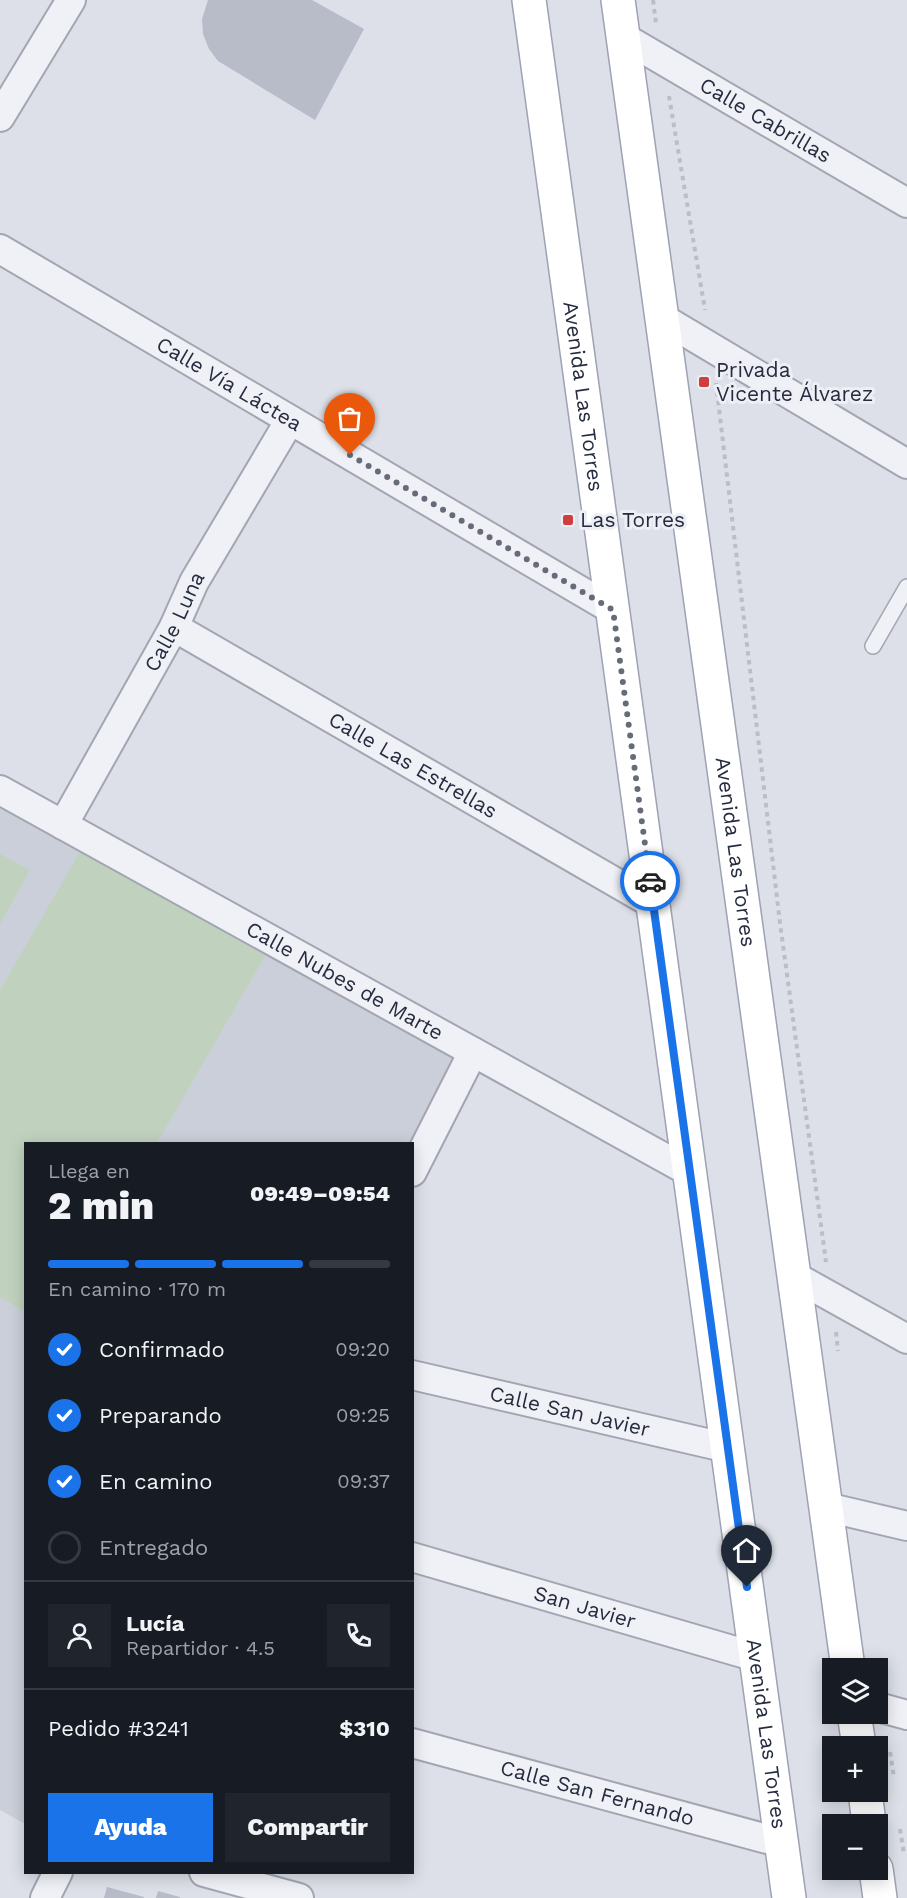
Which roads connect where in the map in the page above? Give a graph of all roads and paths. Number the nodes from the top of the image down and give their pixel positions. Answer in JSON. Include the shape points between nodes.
{"nodes":[{"id":1,"x":71,"y":0,"type":"edge"},
{"id":2,"x":529,"y":0,"type":"edge"},
{"id":3,"x":618,"y":0,"type":"edge"},
{"id":4,"x":653,"y":0,"type":"edge"},
{"id":5,"x":623,"y":37,"type":"junction"},
{"id":6,"x":663,"y":60,"type":"junction"},
{"id":7,"x":0,"y":117,"type":"edge"},
{"id":8,"x":905,"y":197,"type":"edge"},
{"id":9,"x":0,"y":249,"type":"edge"},
{"id":10,"x":662,"y":318,"type":"junction"},
{"id":11,"x":711,"y":347,"type":"junction"},
{"id":12,"x":290,"y":420,"type":"junction"},
{"id":13,"x":907,"y":464,"type":"edge"},
{"id":14,"x":907,"y":587,"type":"edge"},
{"id":15,"x":613,"y":610,"type":"junction"},
{"id":16,"x":174,"y":627,"type":"junction"},
{"id":17,"x":873,"y":646,"type":"dead end"},
{"id":18,"x":0,"y":790,"type":"edge"},
{"id":19,"x":63,"y":825,"type":"junction"},
{"id":20,"x":653,"y":904,"type":"junction"},
{"id":21,"x":473,"y":1052,"type":"junction"},
{"id":22,"x":414,"y":1168,"type":"edge"},
{"id":23,"x":690,"y":1172,"type":"junction"},
{"id":24,"x":794,"y":1276,"type":"junction"},
{"id":25,"x":831,"y":1296,"type":"junction"},
{"id":26,"x":907,"y":1340,"type":"edge"},
{"id":27,"x":839,"y":1354,"type":"dead end"},
{"id":28,"x":414,"y":1375,"type":"edge"},
{"id":29,"x":728,"y":1448,"type":"junction"},
{"id":30,"x":826,"y":1507,"type":"junction"},
{"id":31,"x":907,"y":1526,"type":"edge"},
{"id":32,"x":414,"y":1558,"type":"edge"},
{"id":33,"x":756,"y":1657,"type":"junction"},
{"id":34,"x":847,"y":1658,"type":"edge"},
{"id":35,"x":414,"y":1744,"type":"edge"},
{"id":36,"x":782,"y":1843,"type":"junction"},
{"id":37,"x":888,"y":1847,"type":"edge"},
{"id":38,"x":890,"y":1863,"type":"edge"},
{"id":39,"x":57,"y":1874,"type":"edge"},
{"id":40,"x":211,"y":1874,"type":"edge"},
{"id":41,"x":45,"y":1898,"type":"edge"},
{"id":42,"x":299,"y":1898,"type":"edge"},
{"id":43,"x":789,"y":1898,"type":"edge"},
{"id":44,"x":880,"y":1898,"type":"edge"}],
"edges":[{"from":1,"to":7,"type":"street"},
{"from":2,"to":15,"type":"main road","name":"Avenida Las Torres"},
{"from":3,"to":5,"type":"main road","name":"Avenida Las Torres"},
{"from":4,"to":6,"type":"path"},
{"from":5,"to":6,"type":"street","name":"Calle Cabrillas"},
{"from":5,"to":10,"type":"main road","name":"Avenida Las Torres"},
{"from":6,"to":8,"type":"street","name":"Calle Cabrillas"},
{"from":6,"to":11,"type":"path"},
{"from":9,"to":12,"type":"street","name":"Calle Vía Láctea"},
{"from":10,"to":11,"type":"street"},
{"from":10,"to":24,"type":"main road","name":"Avenida Las Torres"},
{"from":11,"to":13,"type":"street"},
{"from":11,"to":25,"type":"path","via":[[779,911]]},
{"from":12,"to":15,"type":"street","name":"Calle Vía Láctea"},
{"from":12,"to":16,"type":"street","name":"Calle Luna","via":[[194,582]]},
{"from":14,"to":17,"type":"lane"},
{"from":15,"to":20,"type":"main road","name":"Avenida Las Torres"},
{"from":16,"to":19,"type":"street","name":"Calle Luna"},
{"from":16,"to":20,"type":"street","name":"Calle Las Estrellas"},
{"from":18,"to":19,"type":"street","name":"Calle Nubes de Marte"},
{"from":19,"to":21,"type":"street","name":"Calle Nubes de Marte"},
{"from":20,"to":23,"type":"main road","name":"Avenida Las Torres"},
{"from":21,"to":22,"type":"street"},
{"from":21,"to":23,"type":"street","name":"Calle Nubes de Marte"},
{"from":23,"to":29,"type":"main road","name":"Avenida Las Torres"},
{"from":24,"to":25,"type":"street"},
{"from":24,"to":30,"type":"main road","name":"Avenida Las Torres"},
{"from":25,"to":26,"type":"street"},
{"from":25,"to":27,"type":"path"},
{"from":28,"to":29,"type":"street","name":"Calle San Javier"},
{"from":29,"to":33,"type":"main road","name":"Avenida Las Torres"},
{"from":30,"to":31,"type":"street"},
{"from":30,"to":34,"type":"main road","name":"Avenida Las Torres"},
{"from":32,"to":33,"type":"street","name":"San Javier"},
{"from":33,"to":36,"type":"main road","name":"Avenida Las Torres"},
{"from":35,"to":36,"type":"street","name":"Calle San Fernando"},
{"from":36,"to":43,"type":"main road","name":"Avenida Las Torres"},
{"from":37,"to":38,"type":"path"},
{"from":38,"to":44,"type":"main road"},
{"from":39,"to":41,"type":"street"},
{"from":40,"to":42,"type":"street"}]}
